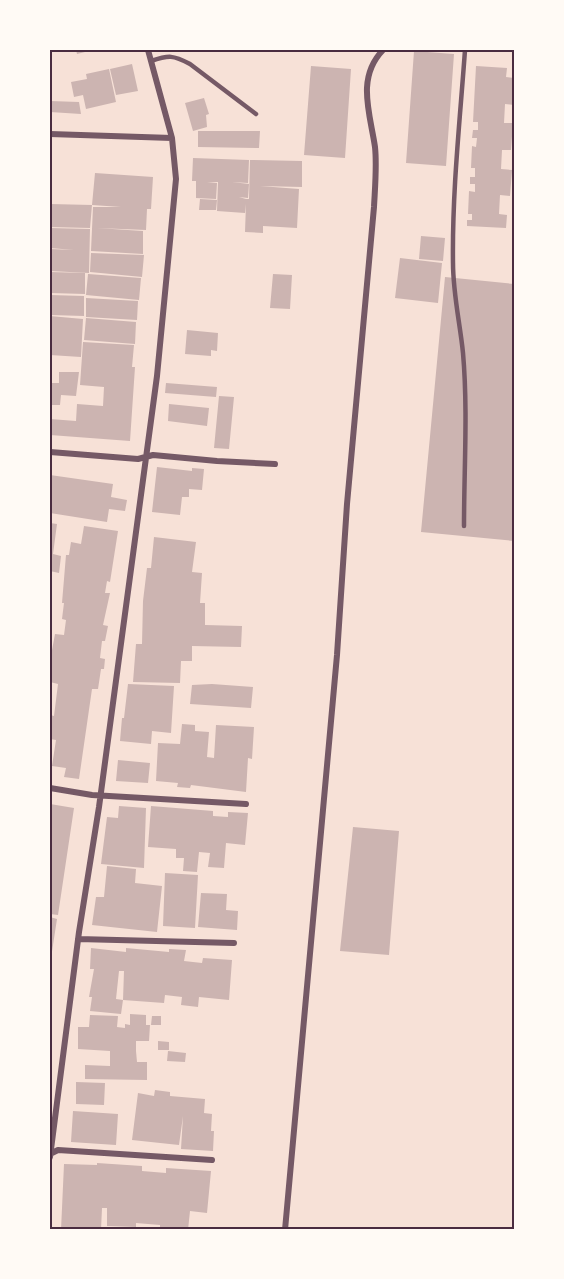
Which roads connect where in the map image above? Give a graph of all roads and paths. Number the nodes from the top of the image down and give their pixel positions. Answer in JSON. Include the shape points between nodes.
{"nodes":[{"id":1,"x":148,"y":50,"type":"edge"},
{"id":2,"x":383,"y":50,"type":"edge"},
{"id":3,"x":465,"y":50,"type":"edge"},
{"id":4,"x":151,"y":61,"type":"junction"},
{"id":5,"x":256,"y":114,"type":"dead end"},
{"id":6,"x":50,"y":134,"type":"edge"},
{"id":7,"x":172,"y":138,"type":"junction"},
{"id":8,"x":50,"y":452,"type":"edge"},
{"id":9,"x":146,"y":456,"type":"junction"},
{"id":10,"x":275,"y":464,"type":"dead end"},
{"id":11,"x":464,"y":526,"type":"dead end"},
{"id":12,"x":50,"y":788,"type":"edge"},
{"id":13,"x":100,"y":795,"type":"junction"},
{"id":14,"x":246,"y":804,"type":"dead end"},
{"id":15,"x":78,"y":939,"type":"junction"},
{"id":16,"x":234,"y":943,"type":"dead end"},
{"id":17,"x":50,"y":1155,"type":"edge"},
{"id":18,"x":212,"y":1160,"type":"dead end"},
{"id":19,"x":285,"y":1230,"type":"edge"}],
"edges":[{"from":1,"to":4,"type":"street"},
{"from":2,"to":19,"type":"street","via":[[368,74],[365,96],[375,147],[374,207]]},
{"from":3,"to":11,"type":"lane","via":[[453,230],[454,295],[465,401]]},
{"from":4,"to":5,"type":"lane","via":[[168,55],[179,58]]},
{"from":4,"to":7,"type":"street"},
{"from":6,"to":7,"type":"street"},
{"from":7,"to":9,"type":"street","via":[[176,179]]},
{"from":8,"to":9,"type":"street","via":[[138,459]]},
{"from":9,"to":10,"type":"street"},
{"from":9,"to":13,"type":"street"},
{"from":12,"to":13,"type":"street"},
{"from":13,"to":14,"type":"street"},
{"from":13,"to":15,"type":"street"},
{"from":15,"to":16,"type":"street"},
{"from":15,"to":17,"type":"street"},
{"from":17,"to":18,"type":"street","via":[[58,1150]]}]}
